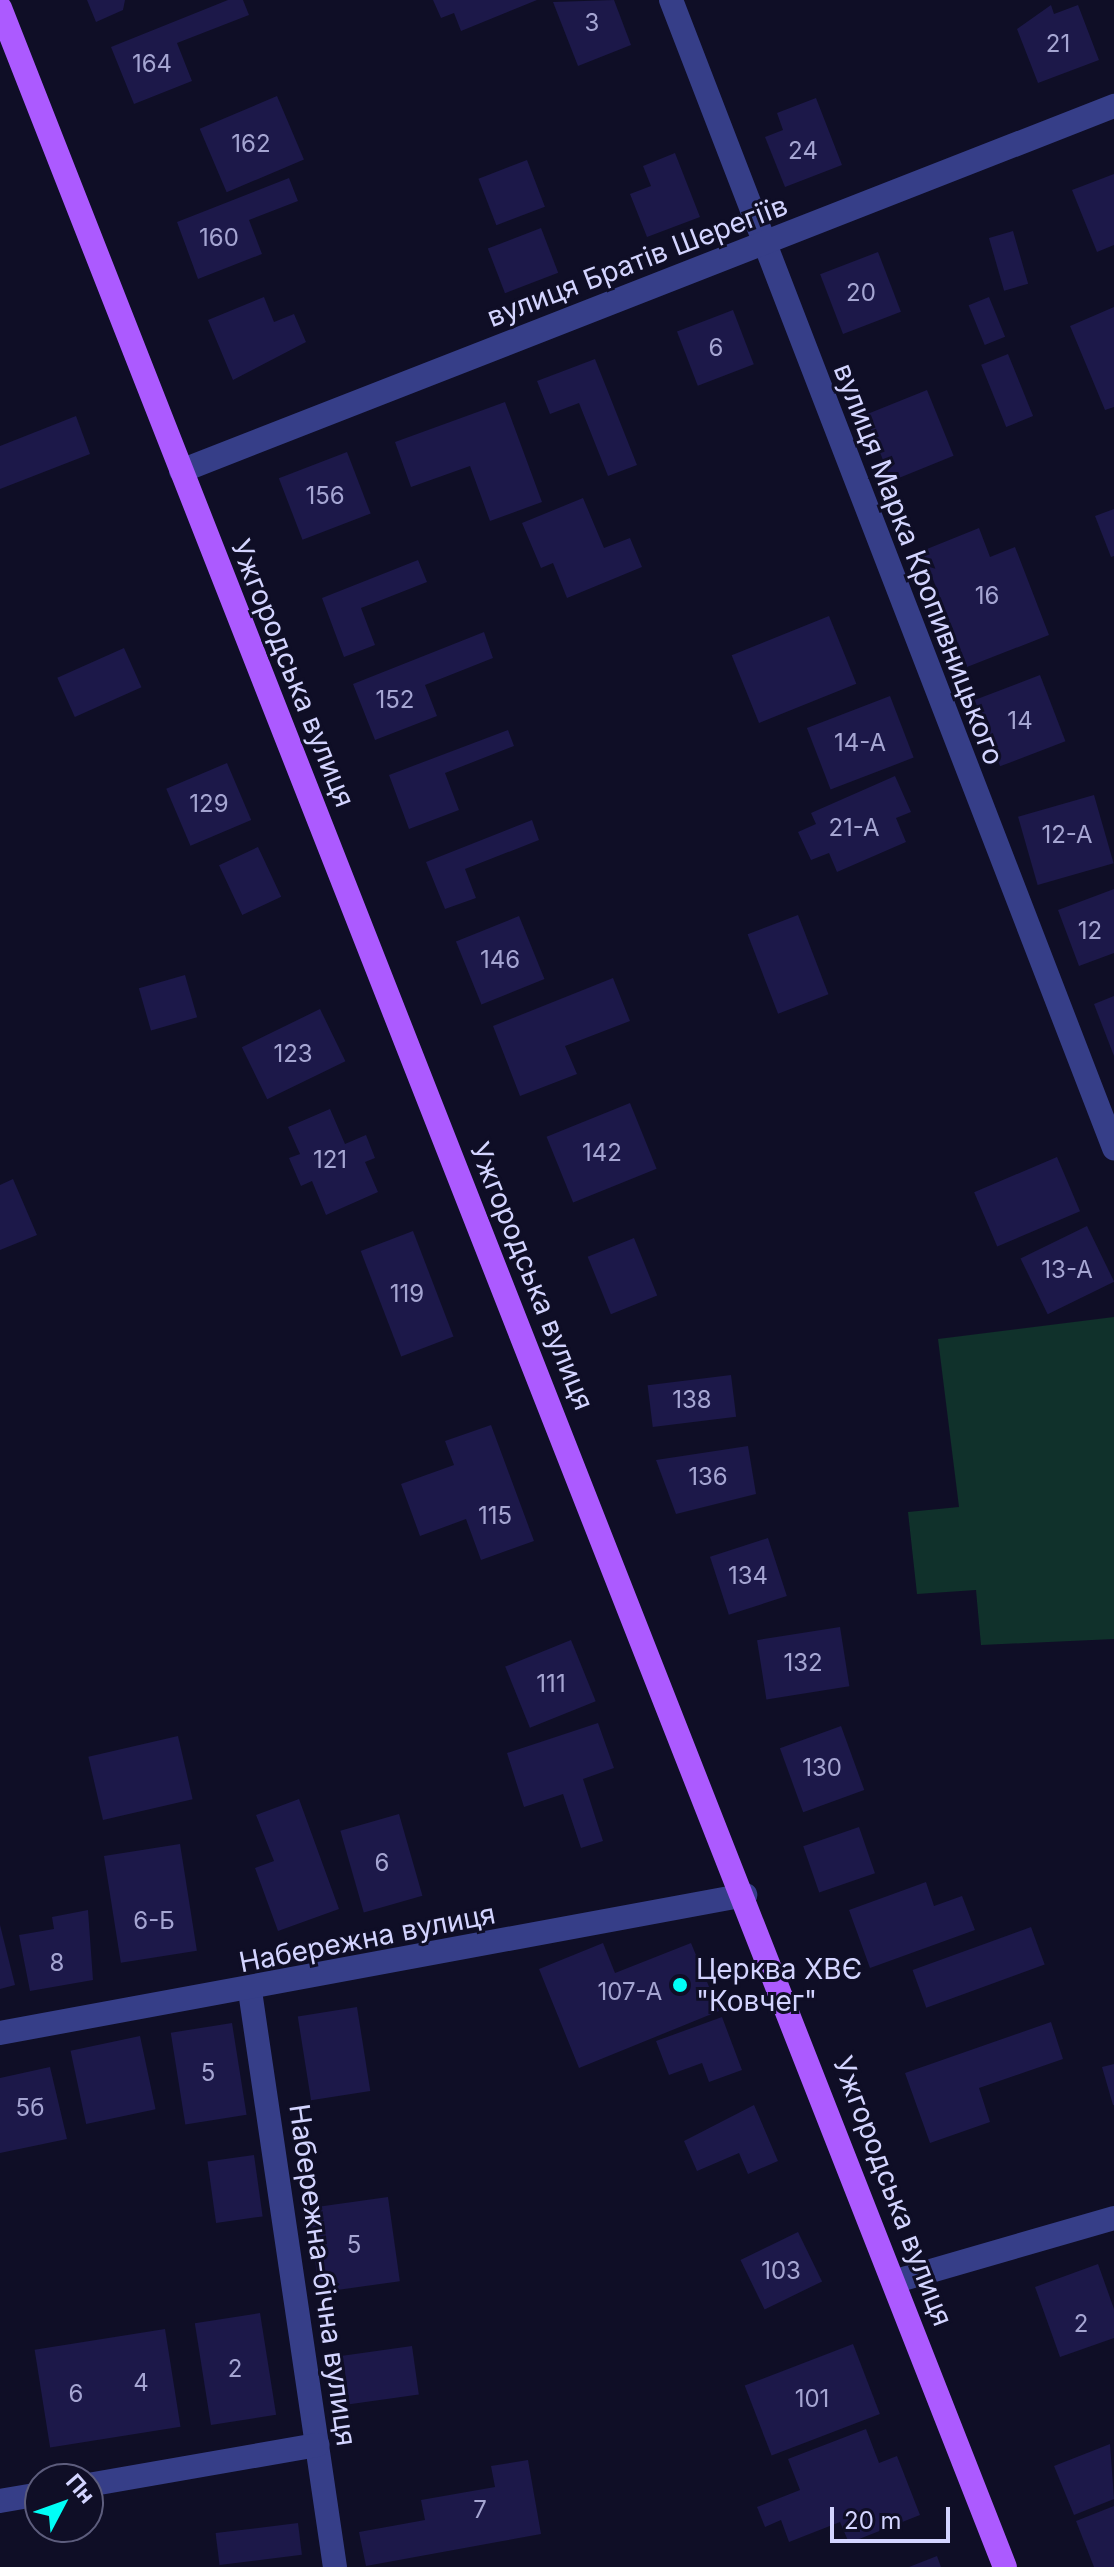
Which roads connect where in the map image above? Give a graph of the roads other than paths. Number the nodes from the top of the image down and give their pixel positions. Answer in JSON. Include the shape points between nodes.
{"nodes":[{"id":1,"x":671,"y":0,"type":"edge"},
{"id":2,"x":0,"y":8,"type":"edge"},
{"id":3,"x":1114,"y":106,"type":"edge"},
{"id":4,"x":766,"y":242,"type":"junction"},
{"id":5,"x":181,"y":471,"type":"junction"},
{"id":6,"x":1114,"y":1148,"type":"edge"},
{"id":7,"x":745,"y":1895,"type":"junction"},
{"id":8,"x":250,"y":1991,"type":"junction"},
{"id":9,"x":0,"y":2033,"type":"edge"},
{"id":10,"x":1114,"y":2218,"type":"edge"},
{"id":11,"x":896,"y":2281,"type":"junction"},
{"id":12,"x":318,"y":2445,"type":"junction"},
{"id":13,"x":104,"y":2482,"type":"edge"},
{"id":14,"x":24,"y":2497,"type":"edge"},
{"id":15,"x":0,"y":2501,"type":"edge"},
{"id":16,"x":335,"y":2567,"type":"edge"},
{"id":17,"x":1005,"y":2567,"type":"edge"}],
"edges":[{"from":1,"to":4,"type":"street","name":"вулиця Марка Кропивницького"},
{"from":2,"to":5,"type":"main road","name":"Ужгородська вулиця"},
{"from":3,"to":4,"type":"street","name":"вулиця Братів Шерегіїв"},
{"from":4,"to":5,"type":"street","name":"вулиця Братів Шерегіїв"},
{"from":4,"to":6,"type":"street","name":"вулиця Марка Кропивницького"},
{"from":5,"to":7,"type":"main road","name":"Ужгородська вулиця"},
{"from":7,"to":8,"type":"street","name":"Набережна вулиця"},
{"from":7,"to":11,"type":"main road","name":"Ужгородська вулиця"},
{"from":8,"to":9,"type":"street","name":"Набережна вулиця"},
{"from":8,"to":12,"type":"street","name":"Набережна-бічна вулиця"},
{"from":10,"to":11,"type":"street"},
{"from":11,"to":17,"type":"main road","name":"Ужгородська вулиця"},
{"from":12,"to":13,"type":"street"},
{"from":12,"to":16,"type":"street","name":"Набережна-бічна вулиця"},
{"from":14,"to":15,"type":"street"}]}
